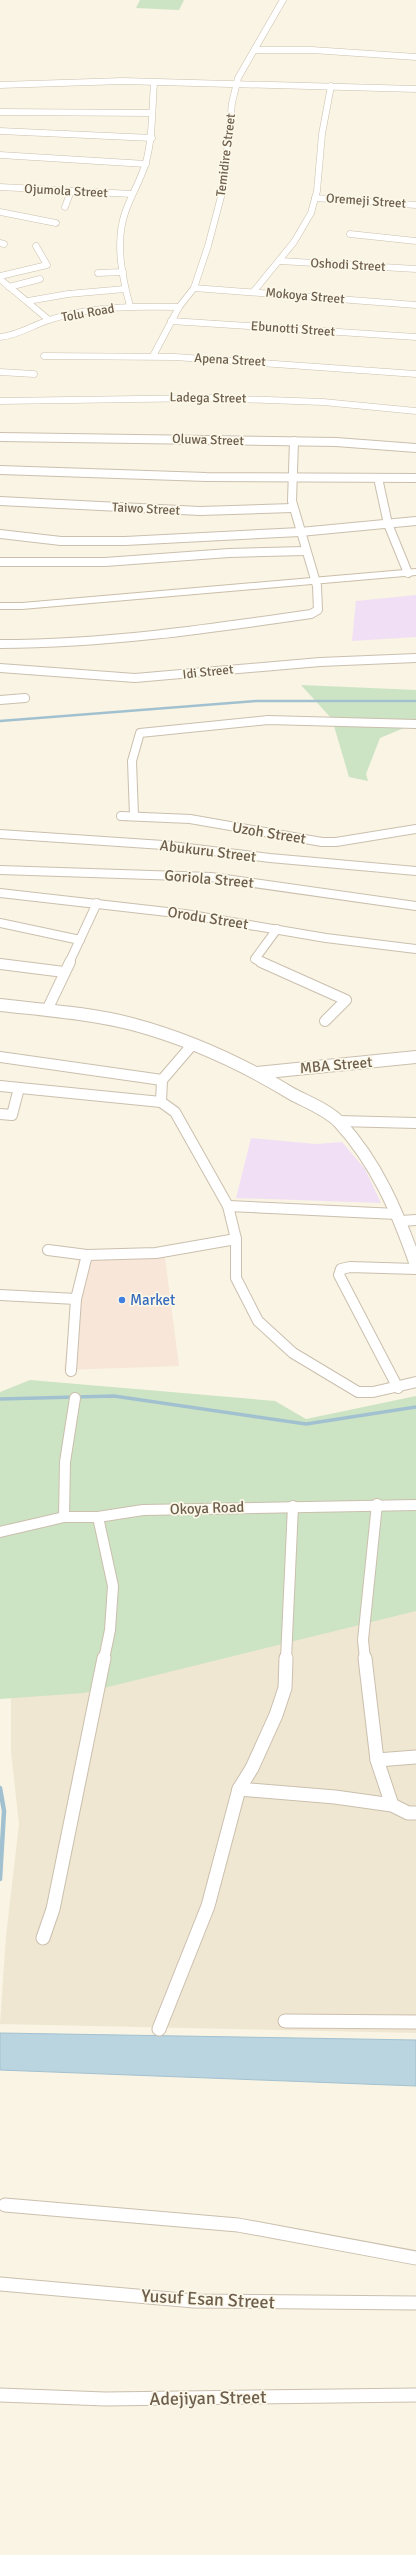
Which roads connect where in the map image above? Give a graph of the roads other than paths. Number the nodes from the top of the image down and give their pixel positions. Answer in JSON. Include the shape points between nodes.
{"nodes":[{"id":1,"x":284,"y":0,"type":"edge"},
{"id":2,"x":254,"y":50,"type":"junction"},
{"id":3,"x":416,"y":57,"type":"edge"},
{"id":4,"x":154,"y":83,"type":"junction"},
{"id":5,"x":236,"y":84,"type":"junction"},
{"id":6,"x":0,"y":85,"type":"edge"},
{"id":7,"x":331,"y":86,"type":"junction"},
{"id":8,"x":416,"y":89,"type":"edge"},
{"id":9,"x":0,"y":112,"type":"edge"},
{"id":10,"x":152,"y":113,"type":"junction"},
{"id":11,"x":0,"y":131,"type":"edge"},
{"id":12,"x":152,"y":138,"type":"junction"},
{"id":13,"x":0,"y":155,"type":"edge"},
{"id":14,"x":146,"y":164,"type":"junction"},
{"id":15,"x":0,"y":187,"type":"edge"},
{"id":16,"x":71,"y":192,"type":"junction"},
{"id":17,"x":132,"y":194,"type":"junction"},
{"id":18,"x":315,"y":198,"type":"junction"},
{"id":19,"x":416,"y":205,"type":"edge"},
{"id":20,"x":65,"y":207,"type":"dead end"},
{"id":21,"x":0,"y":212,"type":"edge"},
{"id":22,"x":56,"y":223,"type":"dead end"},
{"id":23,"x":350,"y":234,"type":"dead end"},
{"id":24,"x":416,"y":241,"type":"edge"},
{"id":25,"x":36,"y":246,"type":"dead end"},
{"id":26,"x":280,"y":261,"type":"junction"},
{"id":27,"x":416,"y":269,"type":"edge"},
{"id":28,"x":123,"y":272,"type":"junction"},
{"id":29,"x":98,"y":273,"type":"dead end"},
{"id":30,"x":0,"y":278,"type":"edge"},
{"id":31,"x":40,"y":279,"type":"dead end"},
{"id":32,"x":9,"y":287,"type":"junction"},
{"id":33,"x":194,"y":288,"type":"junction"},
{"id":34,"x":125,"y":289,"type":"junction"},
{"id":35,"x":254,"y":292,"type":"junction"},
{"id":36,"x":28,"y":301,"type":"junction"},
{"id":37,"x":416,"y":305,"type":"edge"},
{"id":38,"x":130,"y":306,"type":"junction"},
{"id":39,"x":179,"y":307,"type":"junction"},
{"id":40,"x":49,"y":320,"type":"junction"},
{"id":41,"x":171,"y":321,"type":"junction"},
{"id":42,"x":0,"y":337,"type":"edge"},
{"id":43,"x":416,"y":338,"type":"edge"},
{"id":44,"x":44,"y":356,"type":"dead end"},
{"id":45,"x":153,"y":356,"type":"junction"},
{"id":46,"x":0,"y":372,"type":"edge"},
{"id":47,"x":34,"y":374,"type":"dead end"},
{"id":48,"x":416,"y":374,"type":"edge"},
{"id":49,"x":0,"y":400,"type":"edge"},
{"id":50,"x":416,"y":411,"type":"edge"},
{"id":51,"x":0,"y":437,"type":"edge"},
{"id":52,"x":294,"y":441,"type":"junction"},
{"id":53,"x":416,"y":448,"type":"edge"},
{"id":54,"x":0,"y":470,"type":"edge"},
{"id":55,"x":291,"y":477,"type":"junction"},
{"id":56,"x":378,"y":478,"type":"junction"},
{"id":57,"x":416,"y":478,"type":"edge"},
{"id":58,"x":0,"y":501,"type":"edge"},
{"id":59,"x":292,"y":508,"type":"junction"},
{"id":60,"x":416,"y":521,"type":"edge"},
{"id":61,"x":388,"y":524,"type":"junction"},
{"id":62,"x":300,"y":532,"type":"junction"},
{"id":63,"x":0,"y":534,"type":"edge"},
{"id":64,"x":305,"y":551,"type":"junction"},
{"id":65,"x":0,"y":562,"type":"edge"},
{"id":66,"x":412,"y":572,"type":"edge"},
{"id":67,"x":315,"y":581,"type":"junction"},
{"id":68,"x":0,"y":606,"type":"edge"},
{"id":69,"x":0,"y":644,"type":"edge"},
{"id":70,"x":416,"y":658,"type":"edge"},
{"id":71,"x":0,"y":668,"type":"edge"},
{"id":72,"x":25,"y":698,"type":"dead end"},
{"id":73,"x":0,"y":700,"type":"edge"},
{"id":74,"x":416,"y":724,"type":"edge"},
{"id":75,"x":121,"y":816,"type":"dead end"},
{"id":76,"x":134,"y":816,"type":"junction"},
{"id":77,"x":416,"y":829,"type":"edge"},
{"id":78,"x":0,"y":834,"type":"edge"},
{"id":79,"x":0,"y":870,"type":"edge"},
{"id":80,"x":416,"y":871,"type":"edge"},
{"id":81,"x":0,"y":893,"type":"edge"},
{"id":82,"x":98,"y":903,"type":"junction"},
{"id":83,"x":416,"y":906,"type":"edge"},
{"id":84,"x":0,"y":923,"type":"edge"},
{"id":85,"x":277,"y":929,"type":"junction"},
{"id":86,"x":80,"y":940,"type":"junction"},
{"id":87,"x":416,"y":950,"type":"edge"},
{"id":88,"x":0,"y":964,"type":"edge"},
{"id":89,"x":64,"y":972,"type":"junction"},
{"id":90,"x":0,"y":1005,"type":"edge"},
{"id":91,"x":47,"y":1010,"type":"junction"},
{"id":92,"x":325,"y":1021,"type":"dead end"},
{"id":93,"x":192,"y":1045,"type":"junction"},
{"id":94,"x":0,"y":1057,"type":"edge"},
{"id":95,"x":416,"y":1058,"type":"edge"},
{"id":96,"x":257,"y":1073,"type":"junction"},
{"id":97,"x":162,"y":1080,"type":"junction"},
{"id":98,"x":0,"y":1086,"type":"edge"},
{"id":99,"x":19,"y":1088,"type":"junction"},
{"id":100,"x":161,"y":1102,"type":"junction"},
{"id":101,"x":0,"y":1114,"type":"edge"},
{"id":102,"x":338,"y":1120,"type":"junction"},
{"id":103,"x":416,"y":1122,"type":"edge"},
{"id":104,"x":228,"y":1206,"type":"junction"},
{"id":105,"x":399,"y":1217,"type":"junction"},
{"id":106,"x":416,"y":1220,"type":"edge"},
{"id":107,"x":236,"y":1240,"type":"junction"},
{"id":108,"x":48,"y":1250,"type":"dead end"},
{"id":109,"x":87,"y":1255,"type":"junction"},
{"id":110,"x":416,"y":1265,"type":"edge"},
{"id":111,"x":416,"y":1269,"type":"edge"},
{"id":112,"x":0,"y":1295,"type":"edge"},
{"id":113,"x":76,"y":1299,"type":"junction"},
{"id":114,"x":71,"y":1371,"type":"dead end"},
{"id":115,"x":416,"y":1382,"type":"edge"},
{"id":116,"x":398,"y":1388,"type":"junction"},
{"id":117,"x":76,"y":1398,"type":"dead end"},
{"id":118,"x":377,"y":1504,"type":"junction"},
{"id":119,"x":416,"y":1505,"type":"edge"},
{"id":120,"x":293,"y":1506,"type":"junction"},
{"id":121,"x":64,"y":1517,"type":"junction"},
{"id":122,"x":98,"y":1517,"type":"junction"},
{"id":123,"x":0,"y":1532,"type":"edge"},
{"id":124,"x":416,"y":1756,"type":"edge"},
{"id":125,"x":377,"y":1760,"type":"junction"},
{"id":126,"x":239,"y":1789,"type":"junction"},
{"id":127,"x":392,"y":1805,"type":"junction"},
{"id":128,"x":416,"y":1813,"type":"edge"},
{"id":129,"x":43,"y":1938,"type":"dead end"},
{"id":130,"x":285,"y":2021,"type":"dead end"},
{"id":131,"x":416,"y":2022,"type":"edge"},
{"id":132,"x":159,"y":2030,"type":"dead end"},
{"id":133,"x":5,"y":2205,"type":"dead end"},
{"id":134,"x":416,"y":2258,"type":"edge"},
{"id":135,"x":0,"y":2284,"type":"edge"},
{"id":136,"x":416,"y":2303,"type":"edge"},
{"id":137,"x":0,"y":2395,"type":"edge"},
{"id":138,"x":416,"y":2395,"type":"edge"}],
"edges":[{"from":1,"to":2,"type":"street","name":"Temidire Street"},
{"from":2,"to":3,"type":"street","via":[[312,50]]},
{"from":2,"to":5,"type":"street","name":"Temidire Street"},
{"from":4,"to":5,"type":"street"},
{"from":4,"to":6,"type":"street"},
{"from":4,"to":10,"type":"street"},
{"from":5,"to":7,"type":"street"},
{"from":5,"to":33,"type":"street","name":"Temidire Street","via":[[223,189]]},
{"from":7,"to":8,"type":"street"},
{"from":7,"to":18,"type":"street","via":[[322,134],[319,182]]},
{"from":9,"to":10,"type":"street"},
{"from":10,"to":12,"type":"street"},
{"from":11,"to":12,"type":"street"},
{"from":12,"to":14,"type":"street"},
{"from":13,"to":14,"type":"street"},
{"from":14,"to":17,"type":"street"},
{"from":15,"to":16,"type":"street","name":"Ojumola Street"},
{"from":16,"to":17,"type":"street","name":"Ojumola Street"},
{"from":16,"to":20,"type":"street"},
{"from":17,"to":28,"type":"street","via":[[124,215]]},
{"from":18,"to":19,"type":"street","name":"Oremeji Street"},
{"from":18,"to":26,"type":"street","via":[[306,224]]},
{"from":21,"to":22,"type":"street"},
{"from":23,"to":24,"type":"street"},
{"from":25,"to":30,"type":"street","via":[[47,265]]},
{"from":26,"to":27,"type":"street","name":"Oshodi Street"},
{"from":26,"to":35,"type":"street"},
{"from":28,"to":29,"type":"street"},
{"from":28,"to":34,"type":"street"},
{"from":30,"to":32,"type":"street"},
{"from":31,"to":32,"type":"street"},
{"from":32,"to":36,"type":"street"},
{"from":33,"to":35,"type":"street","name":"Mokoya Street"},
{"from":33,"to":39,"type":"street","name":"Temidire Street"},
{"from":34,"to":36,"type":"street","via":[[68,294]]},
{"from":34,"to":38,"type":"street"},
{"from":35,"to":37,"type":"street","name":"Mokoya Street"},
{"from":36,"to":40,"type":"street"},
{"from":38,"to":39,"type":"street","name":"Tolu Road"},
{"from":38,"to":40,"type":"street","name":"Tolu Road","via":[[94,310]]},
{"from":39,"to":41,"type":"street","name":"Temidire Street"},
{"from":40,"to":42,"type":"street","name":"Tolu Road","via":[[17,336]]},
{"from":41,"to":43,"type":"street","name":"Ebunotti Street"},
{"from":41,"to":45,"type":"street","name":"Temidire Street"},
{"from":44,"to":45,"type":"street","name":"Apena Street"},
{"from":45,"to":48,"type":"street","name":"Apena Street","via":[[258,361]]},
{"from":46,"to":47,"type":"street"},
{"from":49,"to":50,"type":"street","name":"Ladega Street","via":[[208,398],[324,402]]},
{"from":51,"to":52,"type":"street","name":"Oluwa Street"},
{"from":52,"to":53,"type":"street","name":"Oluwa Street"},
{"from":52,"to":55,"type":"street"},
{"from":54,"to":55,"type":"street","via":[[206,477]]},
{"from":55,"to":56,"type":"street"},
{"from":55,"to":59,"type":"street"},
{"from":56,"to":57,"type":"street"},
{"from":56,"to":61,"type":"street"},
{"from":58,"to":59,"type":"street","name":"Taiwo Street","via":[[200,511]]},
{"from":59,"to":62,"type":"street"},
{"from":60,"to":61,"type":"street"},
{"from":61,"to":62,"type":"street"},
{"from":61,"to":66,"type":"street"},
{"from":62,"to":63,"type":"street","via":[[125,541],[61,541]]},
{"from":62,"to":64,"type":"street"},
{"from":64,"to":65,"type":"street","via":[[228,553],[105,562]]},
{"from":64,"to":67,"type":"street"},
{"from":66,"to":67,"type":"main road"},
{"from":67,"to":68,"type":"main road"},
{"from":67,"to":69,"type":"street","via":[[319,604],[318,610],[311,614],[146,637],[43,645]]},
{"from":70,"to":71,"type":"street","name":"Idi Street","via":[[320,662],[135,678]]},
{"from":72,"to":73,"type":"street"},
{"from":74,"to":76,"type":"street","via":[[268,720],[140,733],[132,761]]},
{"from":75,"to":76,"type":"street","name":"Uzoh Street"},
{"from":76,"to":77,"type":"street","name":"Uzoh Street","via":[[190,819],[322,842]]},
{"from":78,"to":80,"type":"street","name":"Abukuru Street","via":[[163,845]]},
{"from":79,"to":83,"type":"street","name":"Goriola Street","via":[[211,877]]},
{"from":81,"to":82,"type":"street","name":"Orodu Street"},
{"from":82,"to":85,"type":"street","name":"Orodu Street"},
{"from":82,"to":86,"type":"street"},
{"from":84,"to":86,"type":"street"},
{"from":85,"to":87,"type":"street","name":"Orodu Street"},
{"from":85,"to":92,"type":"street","via":[[255,958],[322,992],[346,1000]]},
{"from":86,"to":89,"type":"street"},
{"from":88,"to":89,"type":"street"},
{"from":89,"to":91,"type":"street"},
{"from":90,"to":91,"type":"street"},
{"from":91,"to":93,"type":"street","via":[[132,1024]]},
{"from":93,"to":96,"type":"street"},
{"from":93,"to":97,"type":"street"},
{"from":94,"to":97,"type":"street"},
{"from":95,"to":96,"type":"street","name":"MBA Street"},
{"from":96,"to":102,"type":"street"},
{"from":97,"to":100,"type":"street"},
{"from":98,"to":99,"type":"street"},
{"from":99,"to":100,"type":"street"},
{"from":99,"to":101,"type":"street","via":[[12,1115]]},
{"from":100,"to":104,"type":"street","via":[[175,1112]]},
{"from":102,"to":103,"type":"street"},
{"from":102,"to":105,"type":"street","via":[[372,1164]]},
{"from":104,"to":105,"type":"street"},
{"from":104,"to":107,"type":"street"},
{"from":105,"to":106,"type":"street"},
{"from":105,"to":110,"type":"street"},
{"from":107,"to":109,"type":"street","via":[[156,1253]]},
{"from":107,"to":116,"type":"street","via":[[236,1278],[258,1321],[270,1334],[293,1353],[358,1392]]},
{"from":108,"to":109,"type":"street"},
{"from":109,"to":113,"type":"street"},
{"from":111,"to":116,"type":"street","via":[[350,1267],[341,1269],[339,1275]]},
{"from":112,"to":113,"type":"street"},
{"from":113,"to":114,"type":"street"},
{"from":115,"to":116,"type":"street"},
{"from":117,"to":121,"type":"street","via":[[65,1462]]},
{"from":118,"to":119,"type":"street","name":"Okoya Road"},
{"from":118,"to":120,"type":"street","name":"Okoya Road"},
{"from":118,"to":125,"type":"street","via":[[363,1640]]},
{"from":120,"to":122,"type":"street","name":"Okoya Road","via":[[143,1510]]},
{"from":120,"to":126,"type":"street","via":[[285,1688],[252,1768]]},
{"from":121,"to":122,"type":"street","name":"Okoya Road"},
{"from":121,"to":123,"type":"street","name":"Okoya Road"},
{"from":122,"to":129,"type":"street","via":[[113,1586],[110,1630],[53,1909]]},
{"from":124,"to":125,"type":"street"},
{"from":125,"to":127,"type":"street"},
{"from":126,"to":127,"type":"street","via":[[335,1797]]},
{"from":126,"to":132,"type":"street","via":[[208,1906]]},
{"from":127,"to":128,"type":"street"},
{"from":130,"to":131,"type":"street"},
{"from":133,"to":134,"type":"street","via":[[238,2225]]},
{"from":135,"to":136,"type":"street","name":"Yusuf Esan Street","via":[[194,2301]]},
{"from":137,"to":138,"type":"street","name":"Adejiyan Street","via":[[104,2399]]}]}
